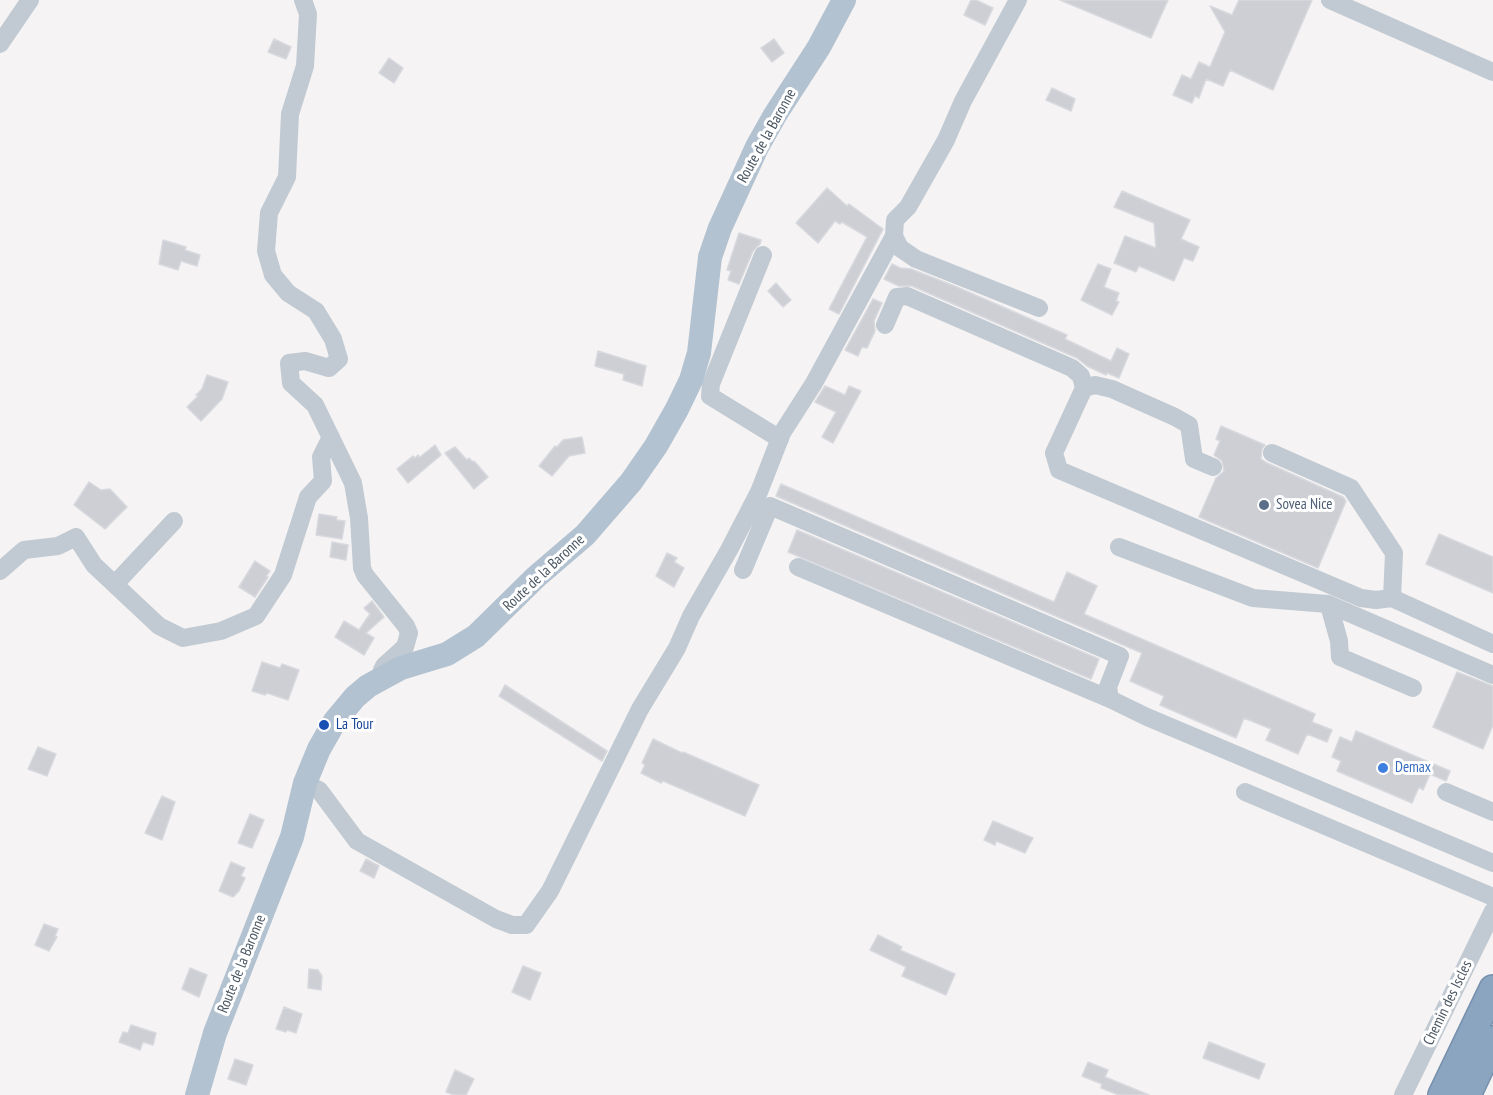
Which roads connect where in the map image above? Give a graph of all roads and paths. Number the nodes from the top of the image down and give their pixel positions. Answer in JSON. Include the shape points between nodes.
{"nodes":[{"id":1,"x":30,"y":0,"type":"edge"},
{"id":2,"x":303,"y":0,"type":"edge"},
{"id":3,"x":844,"y":0,"type":"edge"},
{"id":4,"x":1018,"y":0,"type":"edge"},
{"id":5,"x":1330,"y":0,"type":"edge"},
{"id":6,"x":0,"y":44,"type":"edge"},
{"id":7,"x":1493,"y":72,"type":"edge"},
{"id":8,"x":894,"y":236,"type":"junction"},
{"id":9,"x":763,"y":255,"type":"dead end"},
{"id":10,"x":1038,"y":308,"type":"dead end"},
{"id":11,"x":885,"y":326,"type":"dead end"},
{"id":12,"x":1084,"y":388,"type":"junction"},
{"id":13,"x":331,"y":437,"type":"junction"},
{"id":14,"x":780,"y":439,"type":"junction"},
{"id":15,"x":1272,"y":453,"type":"dead end"},
{"id":16,"x":1213,"y":467,"type":"dead end"},
{"id":17,"x":174,"y":521,"type":"dead end"},
{"id":18,"x":1119,"y":547,"type":"dead end"},
{"id":19,"x":798,"y":567,"type":"dead end"},
{"id":20,"x":743,"y":570,"type":"dead end"},
{"id":21,"x":0,"y":571,"type":"edge"},
{"id":22,"x":115,"y":584,"type":"junction"},
{"id":23,"x":1392,"y":598,"type":"junction"},
{"id":24,"x":1329,"y":604,"type":"junction"},
{"id":25,"x":1493,"y":644,"type":"edge"},
{"id":26,"x":1493,"y":675,"type":"edge"},
{"id":27,"x":382,"y":677,"type":"junction"},
{"id":28,"x":1413,"y":688,"type":"dead end"},
{"id":29,"x":1110,"y":699,"type":"junction"},
{"id":30,"x":305,"y":783,"type":"junction"},
{"id":31,"x":1245,"y":792,"type":"dead end"},
{"id":32,"x":1446,"y":792,"type":"dead end"},
{"id":33,"x":1493,"y":812,"type":"edge"},
{"id":34,"x":1493,"y":863,"type":"edge"},
{"id":35,"x":1493,"y":897,"type":"edge"},
{"id":36,"x":1493,"y":911,"type":"edge"},
{"id":37,"x":1493,"y":989,"type":"edge"},
{"id":38,"x":1493,"y":1040,"type":"edge"},
{"id":39,"x":197,"y":1095,"type":"edge"},
{"id":40,"x":1403,"y":1095,"type":"edge"},
{"id":41,"x":1442,"y":1095,"type":"edge"},
{"id":42,"x":1467,"y":1095,"type":"edge"}],
"edges":[{"from":1,"to":6,"type":"street"},
{"from":2,"to":13,"type":"street","via":[[308,14],[305,66],[290,114],[287,177],[270,213],[266,250],[273,275],[288,293],[316,311],[333,339],[339,359],[329,368],[305,361],[289,363],[291,383],[315,405]]},
{"from":3,"to":27,"type":"main road","name":"Route de la Baronne","via":[[761,139],[720,228],[710,257],[694,371],[656,446],[591,528],[476,636],[447,654]]},
{"from":4,"to":8,"type":"street","via":[[946,140],[908,207],[895,220]]},
{"from":5,"to":7,"type":"street"},
{"from":8,"to":10,"type":"street","via":[[900,248],[916,259]]},
{"from":8,"to":14,"type":"street"},
{"from":9,"to":14,"type":"street","via":[[711,384],[710,396]]},
{"from":11,"to":12,"type":"street","via":[[897,297],[907,296],[1072,368],[1081,376]]},
{"from":12,"to":16,"type":"street","via":[[1095,385],[1112,389],[1189,425],[1194,459]]},
{"from":12,"to":23,"type":"street","via":[[1054,453],[1059,470],[1361,598]]},
{"from":13,"to":22,"type":"street","via":[[321,457],[322,481],[308,497],[283,574],[256,616],[221,631],[183,638],[159,626]]},
{"from":13,"to":27,"type":"street","via":[[353,483],[362,568],[409,633],[405,647],[384,666]]},
{"from":14,"to":30,"type":"street","via":[[759,492],[729,550],[640,708],[550,891],[526,925],[496,919],[357,841],[319,790]]},
{"from":15,"to":23,"type":"street","via":[[1351,488],[1394,554]]},
{"from":17,"to":22,"type":"street"},
{"from":18,"to":24,"type":"street","via":[[1253,598]]},
{"from":19,"to":29,"type":"street"},
{"from":20,"to":29,"type":"street","via":[[770,506],[1120,656],[1108,687]]},
{"from":21,"to":22,"type":"street","via":[[24,550],[58,546],[76,537],[94,565]]},
{"from":23,"to":25,"type":"street"},
{"from":24,"to":26,"type":"street"},
{"from":24,"to":28,"type":"street","via":[[1340,657]]},
{"from":27,"to":30,"type":"main road","name":"Route de la Baronne","via":[[355,697],[335,721]]},
{"from":29,"to":34,"type":"street"},
{"from":30,"to":39,"type":"main road","name":"Route de la Baronne","via":[[292,837],[215,1033]]},
{"from":31,"to":35,"type":"street"},
{"from":32,"to":33,"type":"street"},
{"from":36,"to":40,"type":"street","name":"Chemin des Iscles"},
{"from":37,"to":41,"type":"highway"},
{"from":38,"to":42,"type":"highway"}]}
